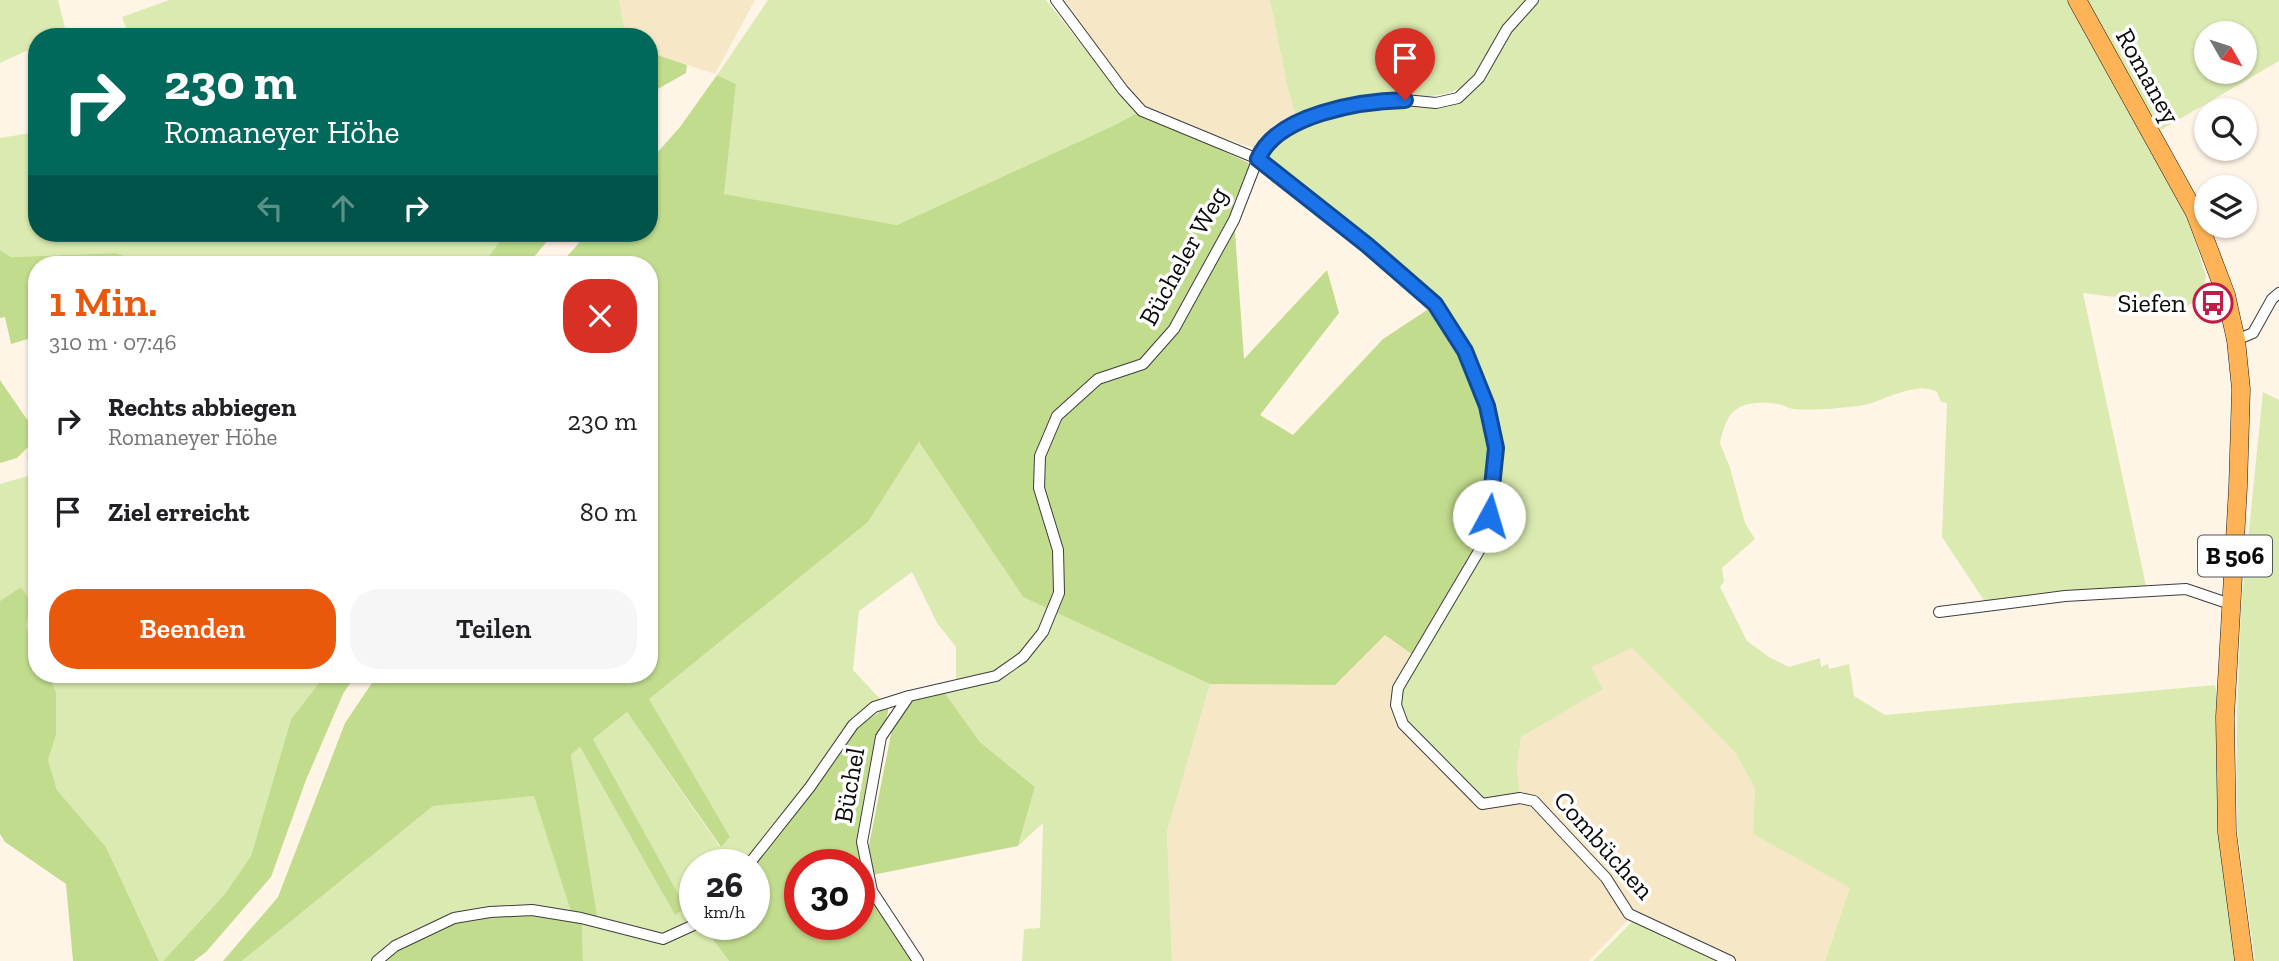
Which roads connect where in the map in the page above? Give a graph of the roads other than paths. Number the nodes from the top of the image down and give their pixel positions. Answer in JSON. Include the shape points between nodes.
{"nodes":[{"id":1,"x":1055,"y":0,"type":"edge"},
{"id":2,"x":1533,"y":0,"type":"edge"},
{"id":3,"x":2077,"y":0,"type":"edge"},
{"id":4,"x":1258,"y":159,"type":"junction"},
{"id":5,"x":2279,"y":293,"type":"edge"},
{"id":6,"x":2236,"y":340,"type":"junction"},
{"id":7,"x":2233,"y":606,"type":"junction"},
{"id":8,"x":1939,"y":612,"type":"dead end"},
{"id":9,"x":909,"y":696,"type":"junction"},
{"id":10,"x":762,"y":849,"type":"edge"},
{"id":11,"x":679,"y":933,"type":"edge"},
{"id":12,"x":377,"y":961,"type":"edge"},
{"id":13,"x":918,"y":961,"type":"edge"},
{"id":14,"x":1730,"y":961,"type":"edge"},
{"id":15,"x":2244,"y":961,"type":"edge"}],
"edges":[{"from":1,"to":4,"type":"street","via":[[1142,111]]},
{"from":2,"to":4,"type":"street","name":"Bücheler Weg","via":[[1507,29],[1479,78],[1458,98],[1436,103],[1384,100],[1324,114],[1274,136]]},
{"from":3,"to":6,"type":"main road","name":"Romaney","number":"B 506","via":[[2195,213],[2226,295]]},
{"from":4,"to":9,"type":"street","name":"Bücheler Weg","via":[[1234,220],[1174,329],[1143,364],[1098,379],[1057,416],[1040,456],[1039,488],[1058,550],[1059,593],[1043,632],[1023,657],[996,676]]},
{"from":4,"to":14,"type":"street","name":"Combüchen","via":[[1435,304],[1465,351],[1487,406],[1496,448],[1486,539],[1398,688],[1396,705],[1403,724],[1482,804],[1520,798],[1534,801],[1606,878],[1629,914]]},
{"from":5,"to":6,"type":"street","via":[[2253,333]]},
{"from":6,"to":7,"type":"main road","number":"B 506","via":[[2241,389]]},
{"from":7,"to":8,"type":"street","via":[[2186,589],[2065,596]]},
{"from":7,"to":15,"type":"main road","number":"B 506","via":[[2225,717],[2227,832]]},
{"from":9,"to":10,"type":"street","name":"Bücheler Weg","via":[[874,707],[853,725]]},
{"from":9,"to":13,"type":"street","name":"Büchel","via":[[881,737],[862,842],[872,891]]},
{"from":11,"to":12,"type":"street","via":[[663,939],[532,910],[490,912],[454,918],[395,946]]}]}
